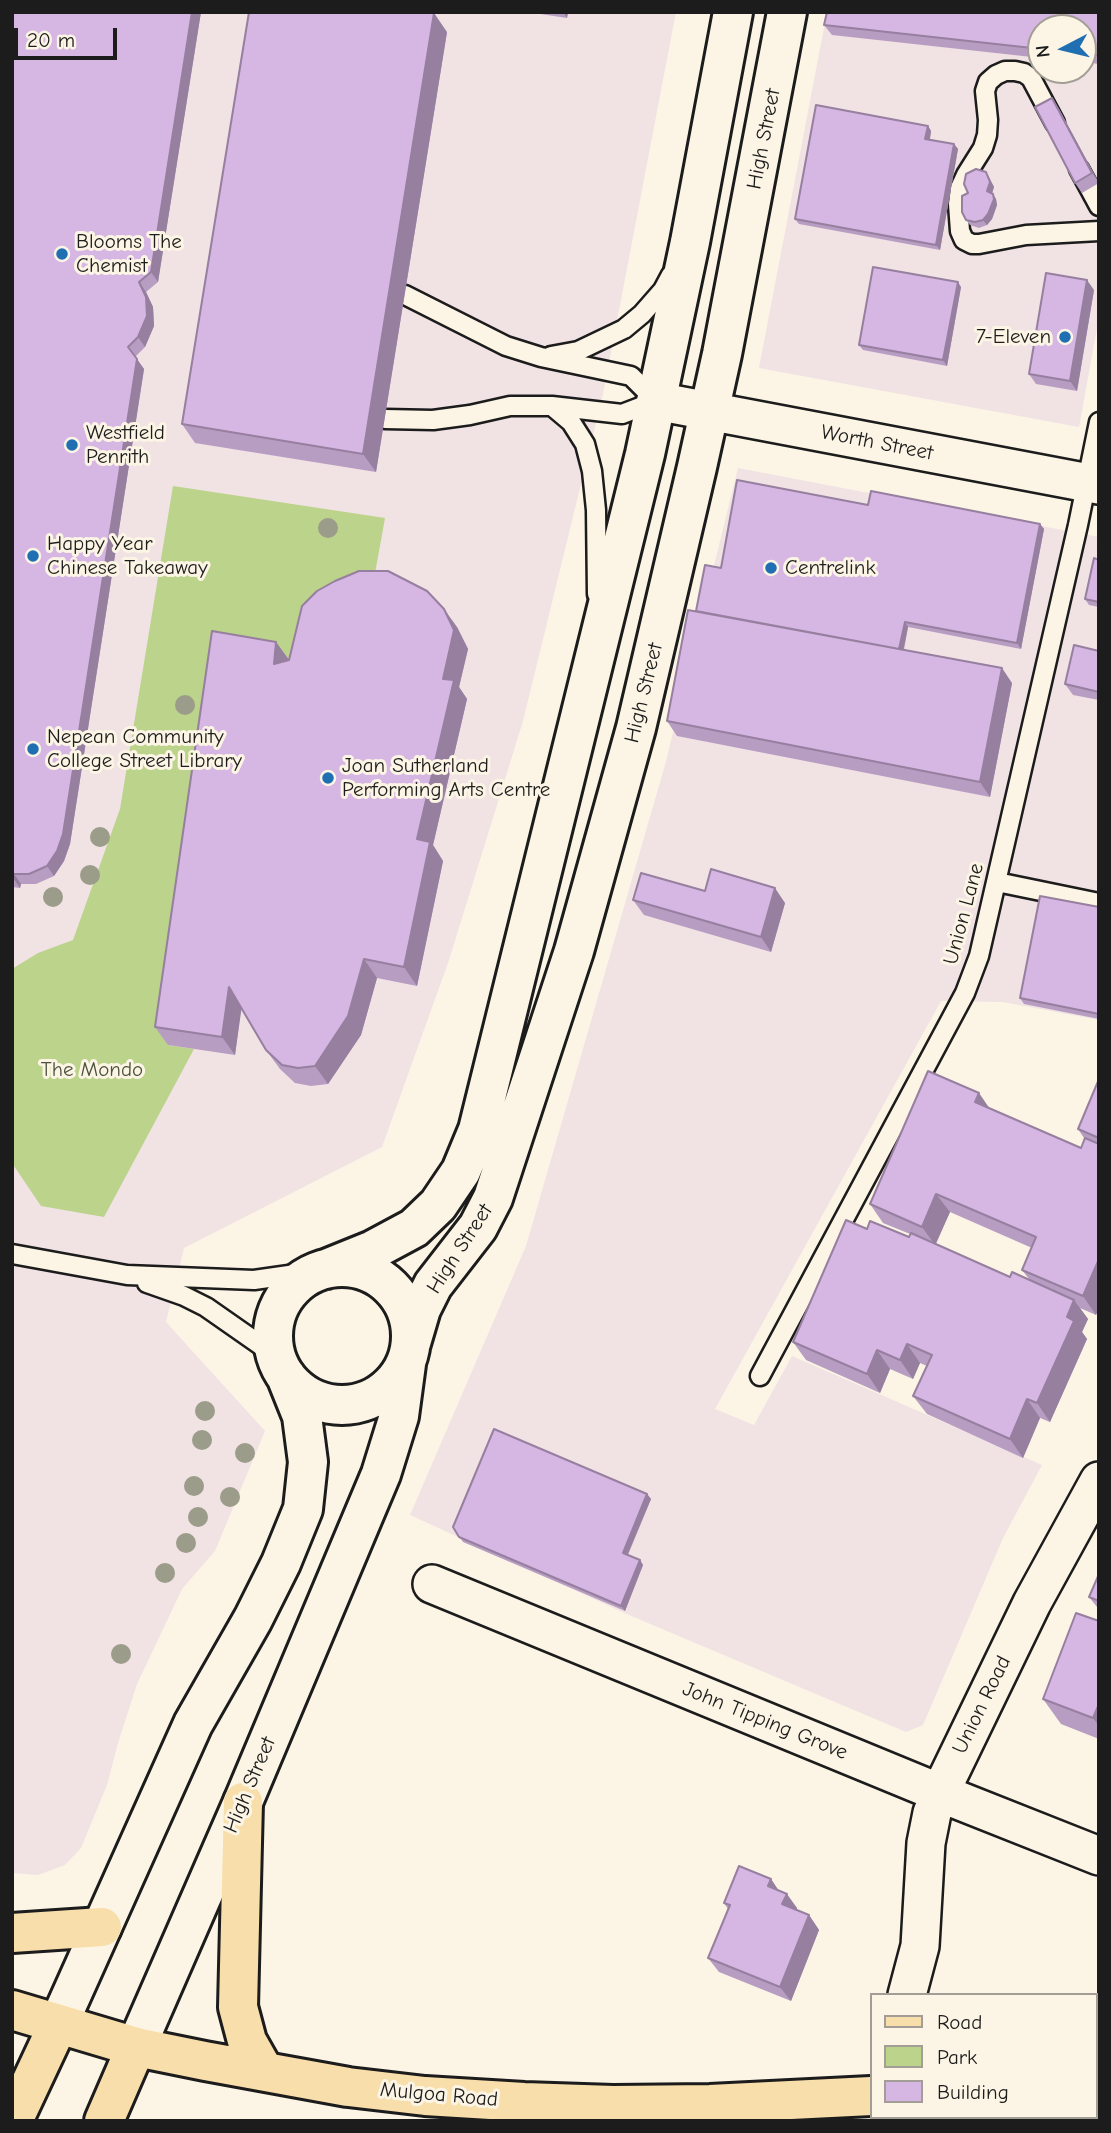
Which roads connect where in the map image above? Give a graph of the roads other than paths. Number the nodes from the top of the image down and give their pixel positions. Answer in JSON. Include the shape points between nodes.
{"nodes":[{"id":1,"x":733,"y":12,"type":"edge"},
{"id":2,"x":787,"y":12,"type":"edge"},
{"id":3,"x":1062,"y":136,"type":"edge"},
{"id":4,"x":1074,"y":159,"type":"edge"},
{"id":5,"x":1099,"y":206,"type":"edge"},
{"id":6,"x":1099,"y":231,"type":"edge"},
{"id":7,"x":690,"y":242,"type":"junction"},
{"id":8,"x":405,"y":295,"type":"dead end"},
{"id":9,"x":541,"y":357,"type":"junction"},
{"id":10,"x":656,"y":401,"type":"junction"},
{"id":11,"x":552,"y":405,"type":"junction"},
{"id":12,"x":709,"y":411,"type":"junction"},
{"id":13,"x":385,"y":419,"type":"dead end"},
{"id":14,"x":1099,"y":422,"type":"edge"},
{"id":15,"x":1093,"y":484,"type":"edge"},
{"id":16,"x":597,"y":652,"type":"junction"},
{"id":17,"x":997,"y":882,"type":"junction"},
{"id":18,"x":1099,"y":903,"type":"edge"},
{"id":19,"x":12,"y":1254,"type":"edge"},
{"id":20,"x":322,"y":1270,"type":"junction"},
{"id":21,"x":127,"y":1275,"type":"junction"},
{"id":22,"x":408,"y":1354,"type":"junction"},
{"id":23,"x":282,"y":1368,"type":"junction"},
{"id":24,"x":760,"y":1376,"type":"dead end"},
{"id":25,"x":1099,"y":1480,"type":"edge"},
{"id":26,"x":432,"y":1584,"type":"dead end"},
{"id":27,"x":940,"y":1793,"type":"junction"},
{"id":28,"x":243,"y":1802,"type":"junction"},
{"id":29,"x":1099,"y":1856,"type":"edge"},
{"id":30,"x":102,"y":1927,"type":"junction"},
{"id":31,"x":12,"y":1933,"type":"edge"},
{"id":32,"x":920,"y":1946,"type":"junction"},
{"id":33,"x":908,"y":1993,"type":"edge"},
{"id":34,"x":936,"y":1993,"type":"edge"},
{"id":35,"x":12,"y":2010,"type":"edge"},
{"id":36,"x":58,"y":2025,"type":"junction"},
{"id":37,"x":136,"y":2047,"type":"junction"},
{"id":38,"x":264,"y":2071,"type":"junction"},
{"id":39,"x":870,"y":2096,"type":"edge"},
{"id":40,"x":13,"y":2121,"type":"edge"},
{"id":41,"x":104,"y":2121,"type":"edge"}],
"edges":[{"from":1,"to":7,"type":"main road","name":"High Street"},
{"from":2,"to":12,"type":"main road","name":"High Street"},
{"from":3,"to":6,"type":"lane","via":[[1031,78],[1005,71],[988,82],[987,135],[960,188],[960,231],[972,244]]},
{"from":4,"to":5,"type":"lane"},
{"from":7,"to":9,"type":"lane","via":[[663,290],[624,329],[578,351]]},
{"from":7,"to":10,"type":"main road","name":"High Street"},
{"from":8,"to":9,"type":"lane","via":[[506,346]]},
{"from":9,"to":10,"type":"lane","via":[[631,376]]},
{"from":10,"to":11,"type":"lane","via":[[622,414]]},
{"from":10,"to":12,"type":"street","name":"Worth Street"},
{"from":10,"to":16,"type":"main road","name":"High Street"},
{"from":11,"to":13,"type":"lane","via":[[510,406],[433,420]]},
{"from":11,"to":16,"type":"lane","via":[[572,422],[585,444],[592,471]]},
{"from":12,"to":15,"type":"street","name":"Worth Street"},
{"from":12,"to":22,"type":"main road","name":"High Street","via":[[636,727],[570,964],[494,1198],[478,1227],[433,1285]]},
{"from":14,"to":15,"type":"lane","name":"Union Lane"},
{"from":15,"to":17,"type":"lane","name":"Union Lane"},
{"from":16,"to":20,"type":"main road","name":"High Street","via":[[478,1130],[461,1171],[438,1205],[414,1228],[373,1251]]},
{"from":17,"to":18,"type":"lane"},
{"from":17,"to":24,"type":"lane","name":"Union Lane","via":[[965,993]]},
{"from":19,"to":21,"type":"lane"},
{"from":20,"to":21,"type":"lane","via":[[254,1280]]},
{"from":20,"to":22,"type":"main road","via":[[363,1270],[394,1291],[411,1325]]},
{"from":20,"to":23,"type":"main road","via":[[302,1280],[279,1308],[274,1342]]},
{"from":21,"to":23,"type":"lane","via":[[206,1307],[269,1351]]},
{"from":22,"to":23,"type":"main road","via":[[394,1381],[360,1403],[319,1401],[301,1391]]},
{"from":22,"to":28,"type":"main road","name":"High Street","via":[[399,1416],[381,1474]]},
{"from":23,"to":30,"type":"main road","via":[[302,1416],[308,1462],[303,1509],[253,1619],[193,1724]]},
{"from":25,"to":27,"type":"street","name":"Union Road","via":[[1031,1603]]},
{"from":26,"to":27,"type":"street","name":"John Tipping Grove"},
{"from":27,"to":29,"type":"street","name":"John Tipping Grove"},
{"from":27,"to":32,"type":"street","name":"Union Road","via":[[926,1843]]},
{"from":28,"to":37,"type":"main road","name":"High Street"},
{"from":28,"to":38,"type":"main road","via":[[238,2007],[247,2041]]},
{"from":30,"to":31,"type":"main road"},
{"from":30,"to":36,"type":"main road"},
{"from":32,"to":33,"type":"street","name":"Union Road"},
{"from":32,"to":34,"type":"street","name":"Union Road"},
{"from":35,"to":36,"type":"main road","name":"Mulgoa Road"},
{"from":36,"to":37,"type":"main road","name":"Mulgoa Road"},
{"from":36,"to":40,"type":"main road"},
{"from":37,"to":38,"type":"main road","name":"Mulgoa Road"},
{"from":37,"to":41,"type":"main road","name":"High Street"},
{"from":38,"to":39,"type":"main road","name":"Mulgoa Road","via":[[348,2087],[524,2102],[710,2104]]}]}
